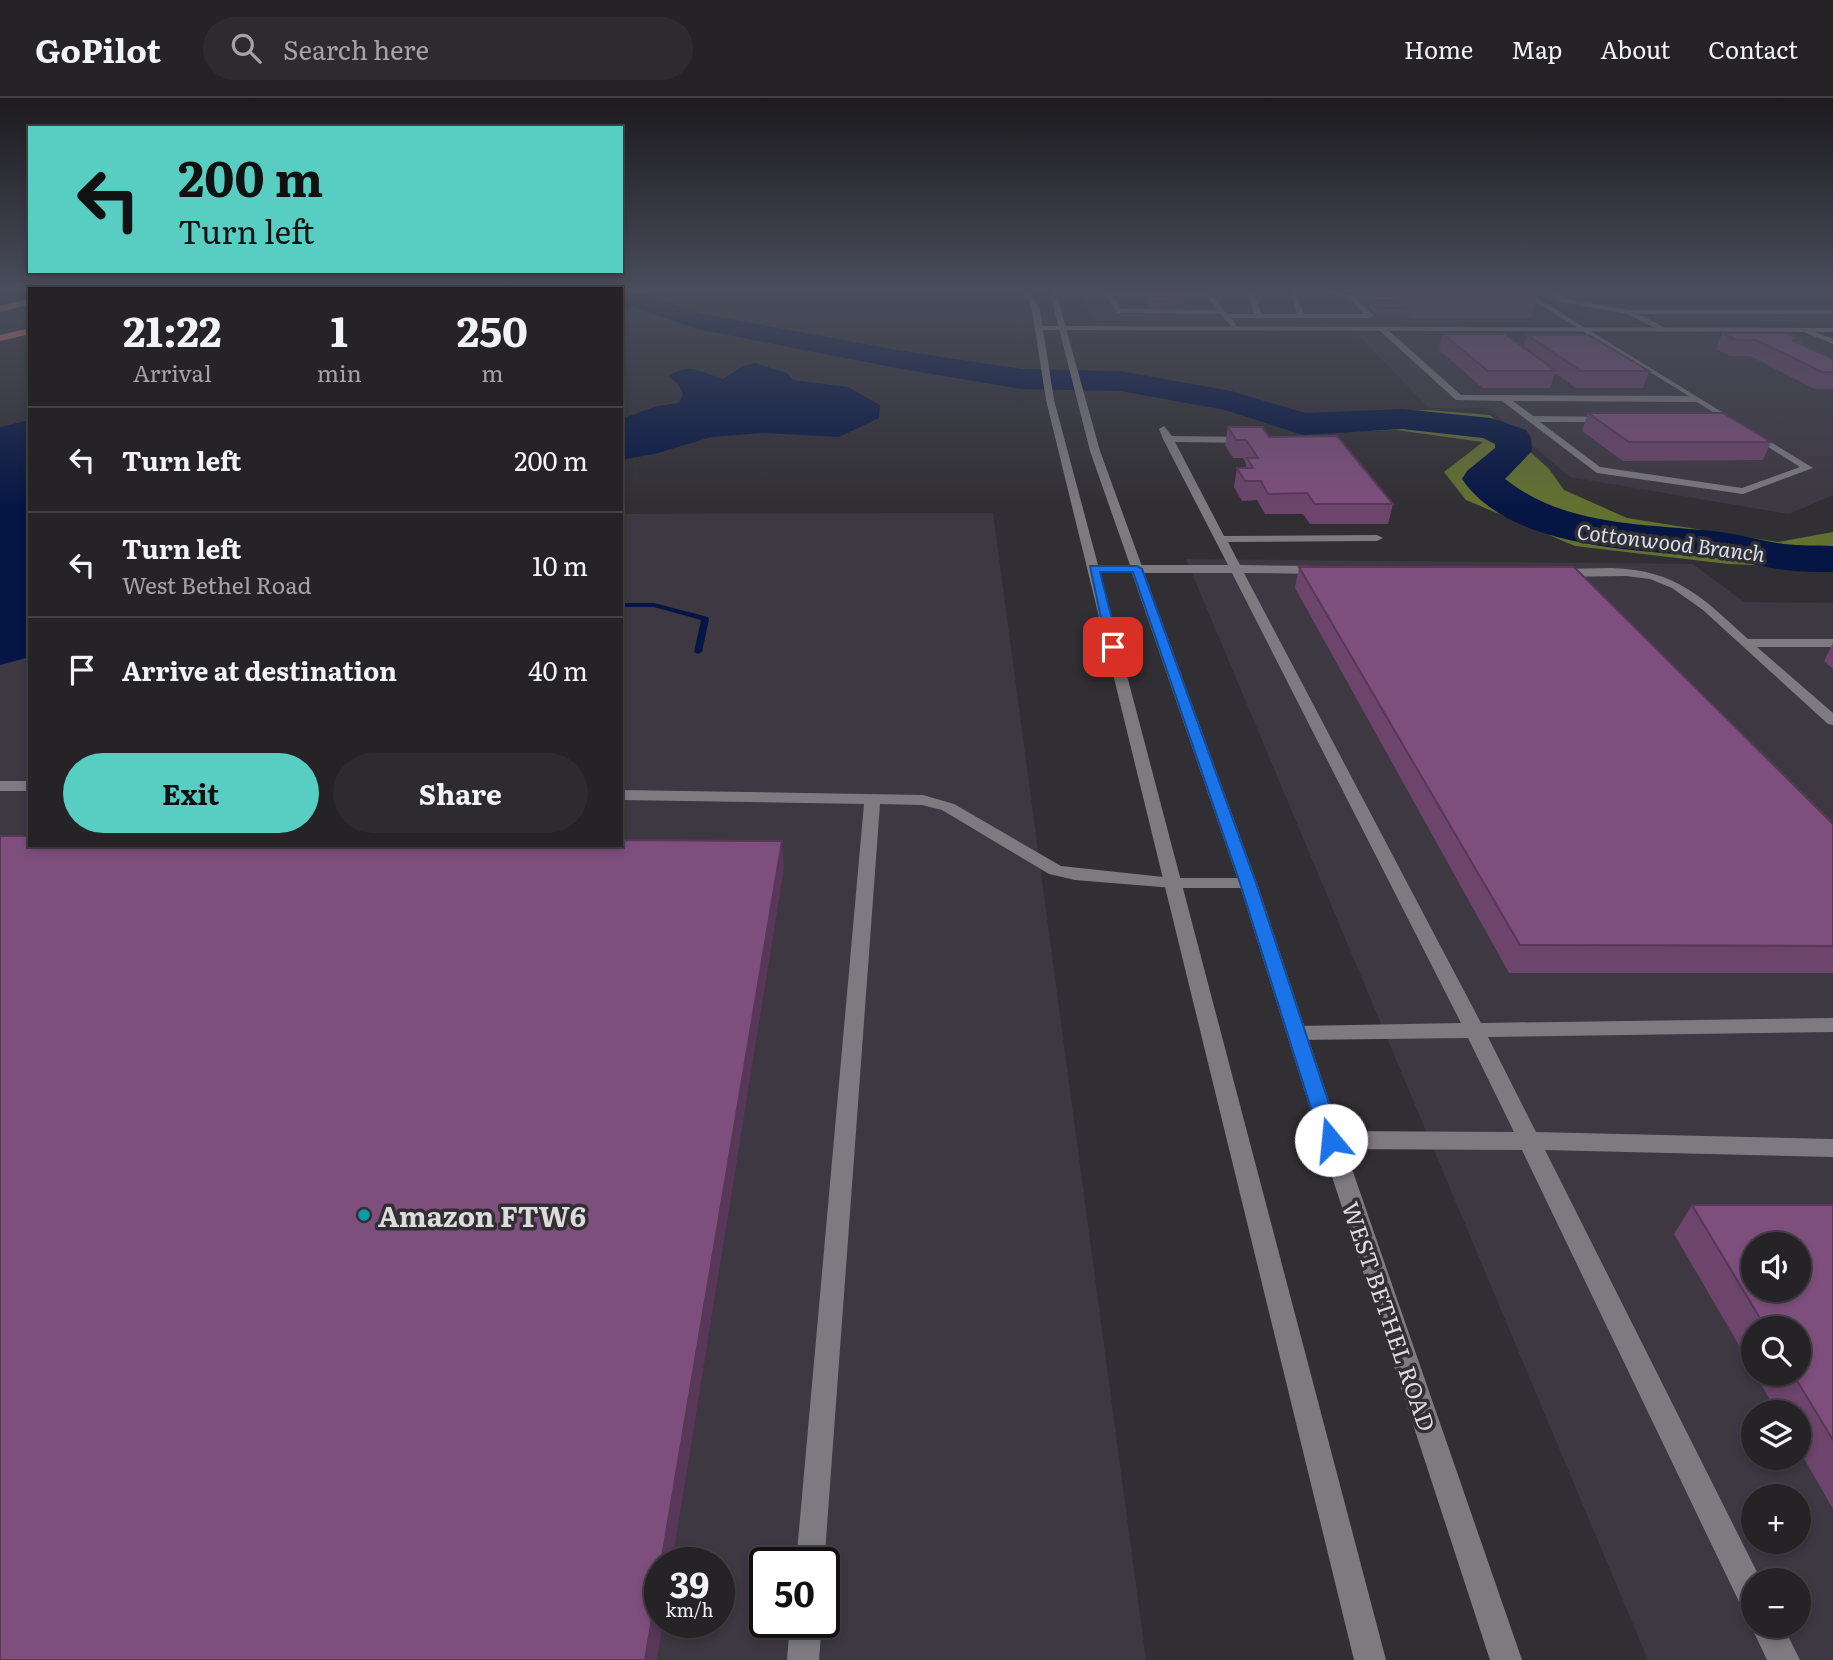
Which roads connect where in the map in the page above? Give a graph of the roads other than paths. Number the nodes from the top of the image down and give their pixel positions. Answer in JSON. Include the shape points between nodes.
{"nodes":[{"id":1,"x":1043,"y":362,"type":"edge"},
{"id":2,"x":1073,"y":362,"type":"edge"},
{"id":3,"x":1419,"y":362,"type":"edge"},
{"id":4,"x":1639,"y":362,"type":"edge"},
{"id":5,"x":1505,"y":399,"type":"junction"},
{"id":6,"x":1699,"y":399,"type":"junction"},
{"id":7,"x":1703,"y":418,"type":"edge"},
{"id":8,"x":1729,"y":418,"type":"junction"},
{"id":9,"x":1531,"y":419,"type":"junction"},
{"id":10,"x":1623,"y":419,"type":"edge"},
{"id":11,"x":1248,"y":440,"type":"edge"},
{"id":12,"x":1377,"y":538,"type":"dead end"},
{"id":13,"x":1221,"y":539,"type":"junction"},
{"id":14,"x":1093,"y":569,"type":"junction"},
{"id":15,"x":1137,"y":569,"type":"junction"},
{"id":16,"x":1236,"y":569,"type":"junction"},
{"id":17,"x":1331,"y":570,"type":"edge"},
{"id":18,"x":1548,"y":573,"type":"edge"},
{"id":19,"x":1745,"y":643,"type":"junction"},
{"id":20,"x":1833,"y":643,"type":"edge"},
{"id":21,"x":1833,"y":721,"type":"edge"},
{"id":22,"x":0,"y":786,"type":"edge"},
{"id":23,"x":28,"y":786,"type":"edge"},
{"id":24,"x":623,"y":795,"type":"edge"},
{"id":25,"x":872,"y":799,"type":"junction"},
{"id":26,"x":1173,"y":883,"type":"junction"},
{"id":27,"x":1248,"y":883,"type":"junction"},
{"id":28,"x":1833,"y":1025,"type":"edge"},
{"id":29,"x":1474,"y":1029,"type":"junction"},
{"id":30,"x":1297,"y":1032,"type":"junction"},
{"id":31,"x":1331,"y":1140,"type":"junction"},
{"id":32,"x":1528,"y":1141,"type":"junction"},
{"id":33,"x":1833,"y":1148,"type":"edge"},
{"id":34,"x":812,"y":1547,"type":"edge"},
{"id":35,"x":1741,"y":1573,"type":"edge"},
{"id":36,"x":805,"y":1638,"type":"edge"},
{"id":37,"x":1773,"y":1638,"type":"edge"},
{"id":38,"x":803,"y":1660,"type":"edge"},
{"id":39,"x":1370,"y":1660,"type":"edge"},
{"id":40,"x":1506,"y":1660,"type":"edge"},
{"id":41,"x":1784,"y":1660,"type":"edge"}],
"edges":[{"from":1,"to":14,"type":"main road"},
{"from":2,"to":15,"type":"main road","name":"WEST BETHEL ROAD","via":[[1095,451]]},
{"from":3,"to":5,"type":"main road","via":[[1459,398]]},
{"from":4,"to":6,"type":"main road"},
{"from":5,"to":6,"type":"main road"},
{"from":5,"to":9,"type":"main road"},
{"from":6,"to":8,"type":"main road"},
{"from":7,"to":8,"type":"main road"},
{"from":8,"to":9,"type":"main road","via":[[1808,468],[1742,491],[1597,470]]},
{"from":9,"to":10,"type":"main road"},
{"from":11,"to":13,"type":"main road","via":[[1166,434]]},
{"from":12,"to":13,"type":"main road"},
{"from":13,"to":16,"type":"main road"},
{"from":14,"to":15,"type":"main road"},
{"from":14,"to":26,"type":"main road"},
{"from":15,"to":16,"type":"main road"},
{"from":15,"to":27,"type":"main road","name":"WEST BETHEL ROAD"},
{"from":16,"to":17,"type":"main road"},
{"from":16,"to":29,"type":"main road"},
{"from":18,"to":19,"type":"main road","via":[[1629,573],[1666,580]]},
{"from":19,"to":20,"type":"main road"},
{"from":19,"to":21,"type":"main road"},
{"from":22,"to":23,"type":"main road"},
{"from":24,"to":25,"type":"main road"},
{"from":25,"to":26,"type":"main road","via":[[923,800],[948,807],[1055,870]]},
{"from":25,"to":34,"type":"main road"},
{"from":26,"to":27,"type":"main road"},
{"from":26,"to":39,"type":"main road"},
{"from":27,"to":30,"type":"main road","name":"WEST BETHEL ROAD"},
{"from":28,"to":29,"type":"main road"},
{"from":29,"to":30,"type":"main road"},
{"from":29,"to":32,"type":"main road"},
{"from":30,"to":31,"type":"main road","name":"WEST BETHEL ROAD"},
{"from":31,"to":32,"type":"main road"},
{"from":31,"to":40,"type":"main road","name":"WEST BETHEL ROAD"},
{"from":32,"to":33,"type":"main road"},
{"from":32,"to":35,"type":"main road"},
{"from":36,"to":38,"type":"main road"},
{"from":37,"to":41,"type":"main road"}]}
